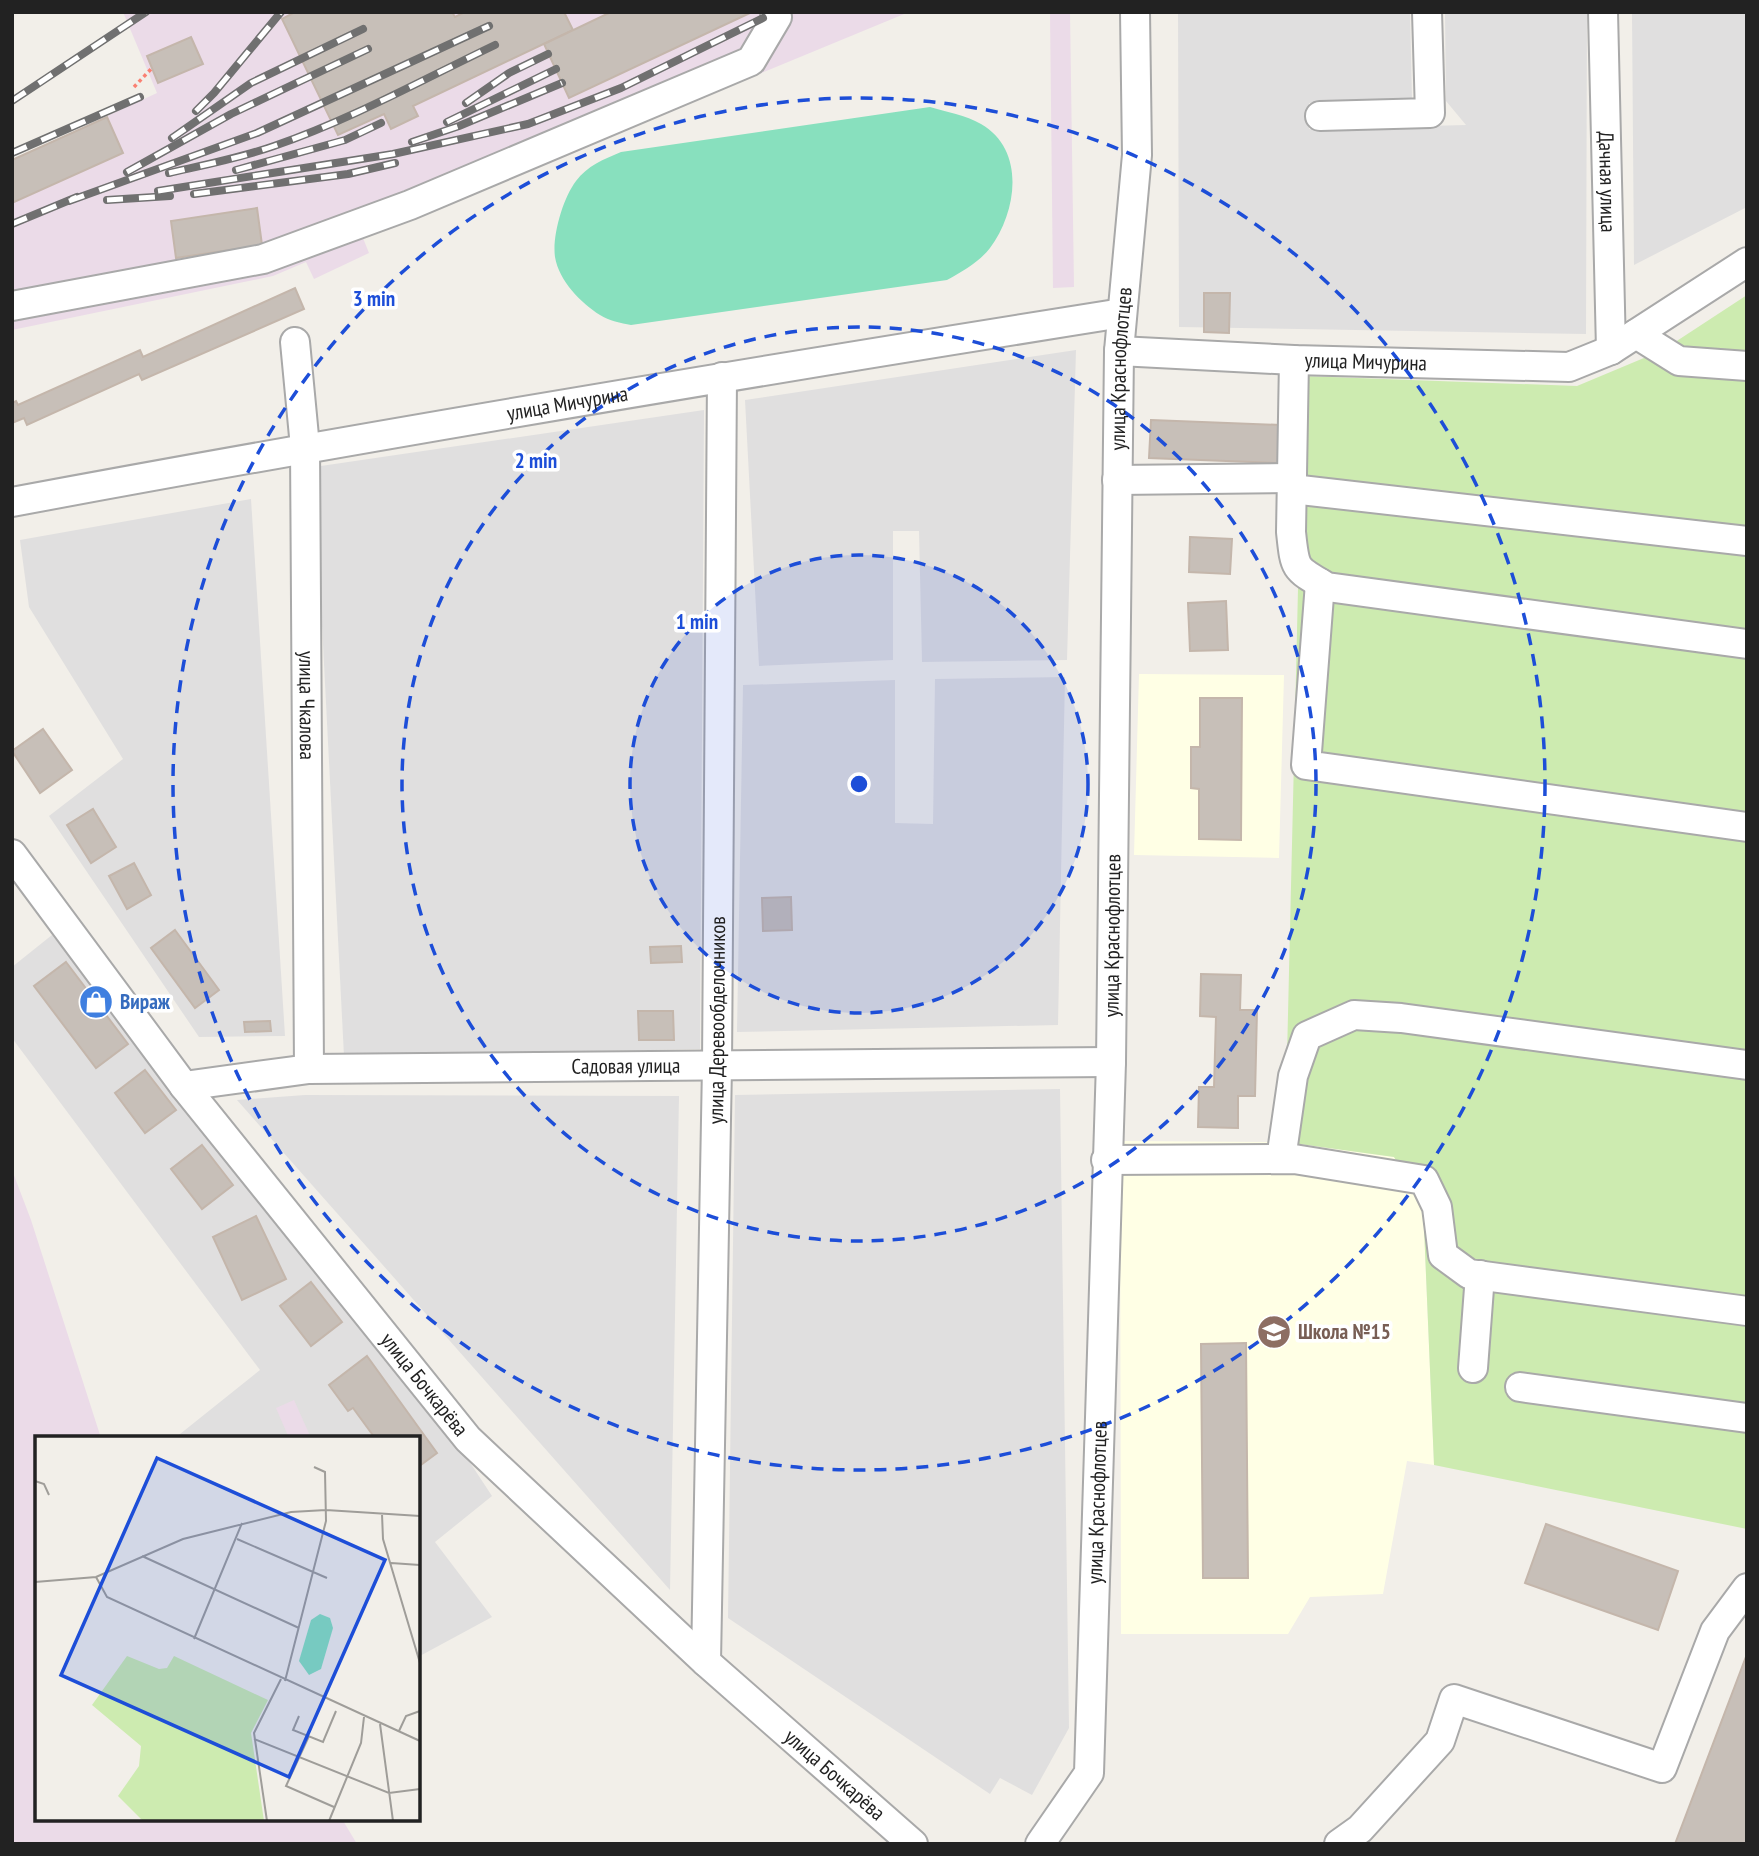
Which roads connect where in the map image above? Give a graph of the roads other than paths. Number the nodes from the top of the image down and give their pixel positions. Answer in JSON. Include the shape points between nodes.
{"nodes":[{"id":1,"x":775,"y":12,"type":"edge"},
{"id":2,"x":1135,"y":12,"type":"edge"},
{"id":3,"x":1427,"y":12,"type":"edge"},
{"id":4,"x":1602,"y":12,"type":"edge"},
{"id":5,"x":1320,"y":116,"type":"dead end"},
{"id":6,"x":1747,"y":262,"type":"edge"},
{"id":7,"x":12,"y":306,"type":"edge"},
{"id":8,"x":1122,"y":313,"type":"junction"},
{"id":9,"x":1636,"y":334,"type":"junction"},
{"id":10,"x":295,"y":342,"type":"dead end"},
{"id":11,"x":1611,"y":350,"type":"junction"},
{"id":12,"x":1119,"y":351,"type":"junction"},
{"id":13,"x":1294,"y":360,"type":"junction"},
{"id":14,"x":1747,"y":366,"type":"edge"},
{"id":15,"x":722,"y":377,"type":"junction"},
{"id":16,"x":305,"y":447,"type":"junction"},
{"id":17,"x":1117,"y":480,"type":"junction"},
{"id":18,"x":1292,"y":483,"type":"junction"},
{"id":19,"x":12,"y":502,"type":"edge"},
{"id":20,"x":1747,"y":541,"type":"edge"},
{"id":21,"x":1320,"y":583,"type":"junction"},
{"id":22,"x":1747,"y":644,"type":"edge"},
{"id":23,"x":1747,"y":827,"type":"edge"},
{"id":24,"x":12,"y":854,"type":"edge"},
{"id":25,"x":1111,"y":1062,"type":"junction"},
{"id":26,"x":1747,"y":1065,"type":"edge"},
{"id":27,"x":717,"y":1066,"type":"junction"},
{"id":28,"x":309,"y":1069,"type":"junction"},
{"id":29,"x":184,"y":1086,"type":"junction"},
{"id":30,"x":1281,"y":1159,"type":"junction"},
{"id":31,"x":1106,"y":1160,"type":"junction"},
{"id":32,"x":1480,"y":1275,"type":"junction"},
{"id":33,"x":1747,"y":1311,"type":"edge"},
{"id":34,"x":1473,"y":1368,"type":"dead end"},
{"id":35,"x":1520,"y":1387,"type":"dead end"},
{"id":36,"x":1747,"y":1418,"type":"edge"},
{"id":37,"x":1747,"y":1588,"type":"edge"},
{"id":38,"x":706,"y":1662,"type":"junction"},
{"id":39,"x":913,"y":1844,"type":"edge"},
{"id":40,"x":1040,"y":1844,"type":"edge"},
{"id":41,"x":1339,"y":1844,"type":"edge"}],
"edges":[{"from":1,"to":7,"type":"street","via":[[777,17],[751,61],[410,205],[263,259]]},
{"from":2,"to":8,"type":"street","name":"улица Краснофлотцев","via":[[1137,155]]},
{"from":3,"to":5,"type":"street","via":[[1430,113]]},
{"from":4,"to":11,"type":"street","name":"Дачная улица"},
{"from":6,"to":9,"type":"street","name":"улица Мичурина"},
{"from":8,"to":12,"type":"street","name":"улица Краснофлотцев"},
{"from":8,"to":15,"type":"street","name":"улица Мичурина"},
{"from":9,"to":11,"type":"street","name":"улица Мичурина"},
{"from":9,"to":14,"type":"street","via":[[1679,361]]},
{"from":10,"to":16,"type":"street","name":"улица Чкалова"},
{"from":11,"to":13,"type":"street","name":"улица Мичурина","via":[[1569,367]]},
{"from":12,"to":13,"type":"street","name":"улица Мичурина"},
{"from":12,"to":17,"type":"street","name":"улица Краснофлотцев"},
{"from":13,"to":18,"type":"street"},
{"from":15,"to":16,"type":"street","name":"улица Мичурина"},
{"from":15,"to":27,"type":"street","name":"улица Деревообделочников"},
{"from":16,"to":19,"type":"street","name":"улица Мичурина"},
{"from":16,"to":28,"type":"street","name":"улица Чкалова"},
{"from":17,"to":18,"type":"street"},
{"from":17,"to":25,"type":"street","name":"улица Краснофлотцев"},
{"from":18,"to":20,"type":"street"},
{"from":18,"to":21,"type":"street","via":[[1294,560],[1299,571]]},
{"from":21,"to":22,"type":"street"},
{"from":21,"to":23,"type":"street","via":[[1306,765]]},
{"from":24,"to":29,"type":"street","name":"улица Бочкарёва"},
{"from":25,"to":27,"type":"street","name":"Садовая улица"},
{"from":25,"to":31,"type":"street","name":"улица Краснофлотцев"},
{"from":26,"to":30,"type":"street","via":[[1354,1015],[1307,1036],[1293,1076]]},
{"from":27,"to":28,"type":"street","name":"Садовая улица"},
{"from":27,"to":38,"type":"street","name":"улица Деревообделочников"},
{"from":28,"to":29,"type":"street","name":"Садовая улица"},
{"from":29,"to":38,"type":"street","name":"улица Бочкарёва","via":[[468,1439]]},
{"from":30,"to":31,"type":"street"},
{"from":30,"to":32,"type":"street","via":[[1424,1180],[1437,1207],[1443,1255],[1469,1274]]},
{"from":31,"to":40,"type":"street","name":"улица Краснофлотцев","via":[[1090,1773]]},
{"from":32,"to":33,"type":"street"},
{"from":32,"to":34,"type":"street"},
{"from":35,"to":36,"type":"street"},
{"from":37,"to":41,"type":"street","via":[[1715,1631],[1662,1768],[1454,1699],[1440,1741],[1360,1829]]},
{"from":38,"to":39,"type":"street","name":"улица Бочкарёва"}]}
